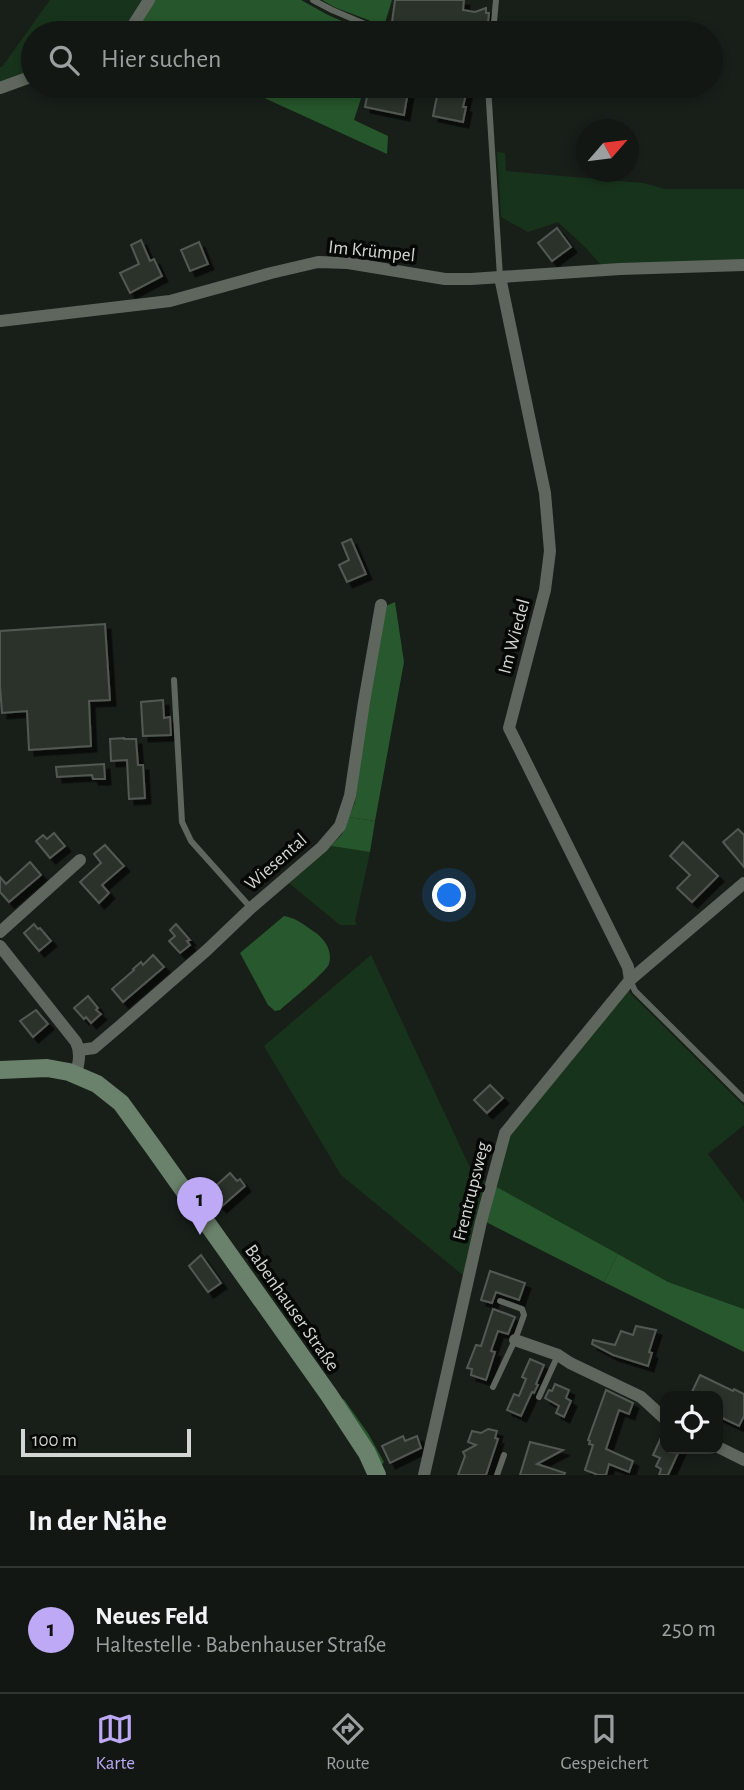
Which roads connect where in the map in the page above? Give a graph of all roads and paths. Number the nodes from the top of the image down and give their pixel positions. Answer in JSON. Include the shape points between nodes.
{"nodes":[{"id":1,"x":149,"y":0,"type":"edge"},
{"id":2,"x":313,"y":0,"type":"edge"},
{"id":3,"x":496,"y":0,"type":"edge"},
{"id":4,"x":136,"y":21,"type":"edge"},
{"id":5,"x":358,"y":21,"type":"edge"},
{"id":6,"x":495,"y":21,"type":"edge"},
{"id":7,"x":21,"y":80,"type":"edge"},
{"id":8,"x":0,"y":88,"type":"edge"},
{"id":9,"x":489,"y":98,"type":"edge"},
{"id":10,"x":744,"y":265,"type":"edge"},
{"id":11,"x":500,"y":277,"type":"junction"},
{"id":12,"x":0,"y":321,"type":"edge"},
{"id":13,"x":381,"y":605,"type":"dead end"},
{"id":14,"x":174,"y":680,"type":"dead end"},
{"id":15,"x":80,"y":860,"type":"dead end"},
{"id":16,"x":744,"y":883,"type":"edge"},
{"id":17,"x":251,"y":908,"type":"junction"},
{"id":18,"x":0,"y":932,"type":"edge"},
{"id":19,"x":0,"y":946,"type":"edge"},
{"id":20,"x":630,"y":980,"type":"junction"},
{"id":21,"x":80,"y":1050,"type":"junction"},
{"id":22,"x":0,"y":1070,"type":"edge"},
{"id":23,"x":76,"y":1074,"type":"junction"},
{"id":24,"x":744,"y":1099,"type":"edge"},
{"id":25,"x":500,"y":1301,"type":"dead end"},
{"id":26,"x":515,"y":1340,"type":"junction"},
{"id":27,"x":558,"y":1355,"type":"junction"},
{"id":28,"x":493,"y":1387,"type":"dead end"},
{"id":29,"x":539,"y":1397,"type":"dead end"},
{"id":30,"x":660,"y":1414,"type":"edge"},
{"id":31,"x":723,"y":1450,"type":"edge"},
{"id":32,"x":504,"y":1455,"type":"dead end"},
{"id":33,"x":744,"y":1460,"type":"edge"},
{"id":34,"x":377,"y":1475,"type":"edge"},
{"id":35,"x":424,"y":1475,"type":"edge"},
{"id":36,"x":497,"y":1475,"type":"edge"}],
"edges":[{"from":1,"to":4,"type":"street"},
{"from":2,"to":5,"type":"lane"},
{"from":3,"to":6,"type":"lane"},
{"from":7,"to":8,"type":"street"},
{"from":9,"to":11,"type":"lane"},
{"from":10,"to":11,"type":"street","name":"Im Krümpel"},
{"from":11,"to":12,"type":"street","name":"Im Krümpel","via":[[445,279],[318,262],[170,301]]},
{"from":11,"to":20,"type":"street","name":"Im Wiedel","via":[[545,493],[550,551],[545,590],[509,728],[628,967]]},
{"from":13,"to":17,"type":"street","name":"Wiesental","via":[[350,796],[340,826]]},
{"from":14,"to":17,"type":"lane","via":[[182,822],[191,841]]},
{"from":15,"to":18,"type":"street"},
{"from":16,"to":20,"type":"street","name":"Frentrupsweg"},
{"from":17,"to":21,"type":"street","name":"Wiesental","via":[[94,1048]]},
{"from":19,"to":21,"type":"street"},
{"from":20,"to":24,"type":"lane","via":[[635,991]]},
{"from":20,"to":35,"type":"street","name":"Frentrupsweg","via":[[505,1133]]},
{"from":21,"to":23,"type":"street"},
{"from":22,"to":23,"type":"main road","name":"Babenhauser Straße","via":[[47,1068]]},
{"from":23,"to":34,"type":"main road","name":"Babenhauser Straße","via":[[121,1103],[352,1428]]},
{"from":25,"to":26,"type":"lane","via":[[522,1309]]},
{"from":26,"to":27,"type":"street"},
{"from":26,"to":28,"type":"lane"},
{"from":27,"to":29,"type":"lane"},
{"from":27,"to":30,"type":"street","via":[[641,1396]]},
{"from":31,"to":33,"type":"street"},
{"from":32,"to":36,"type":"lane"}]}
